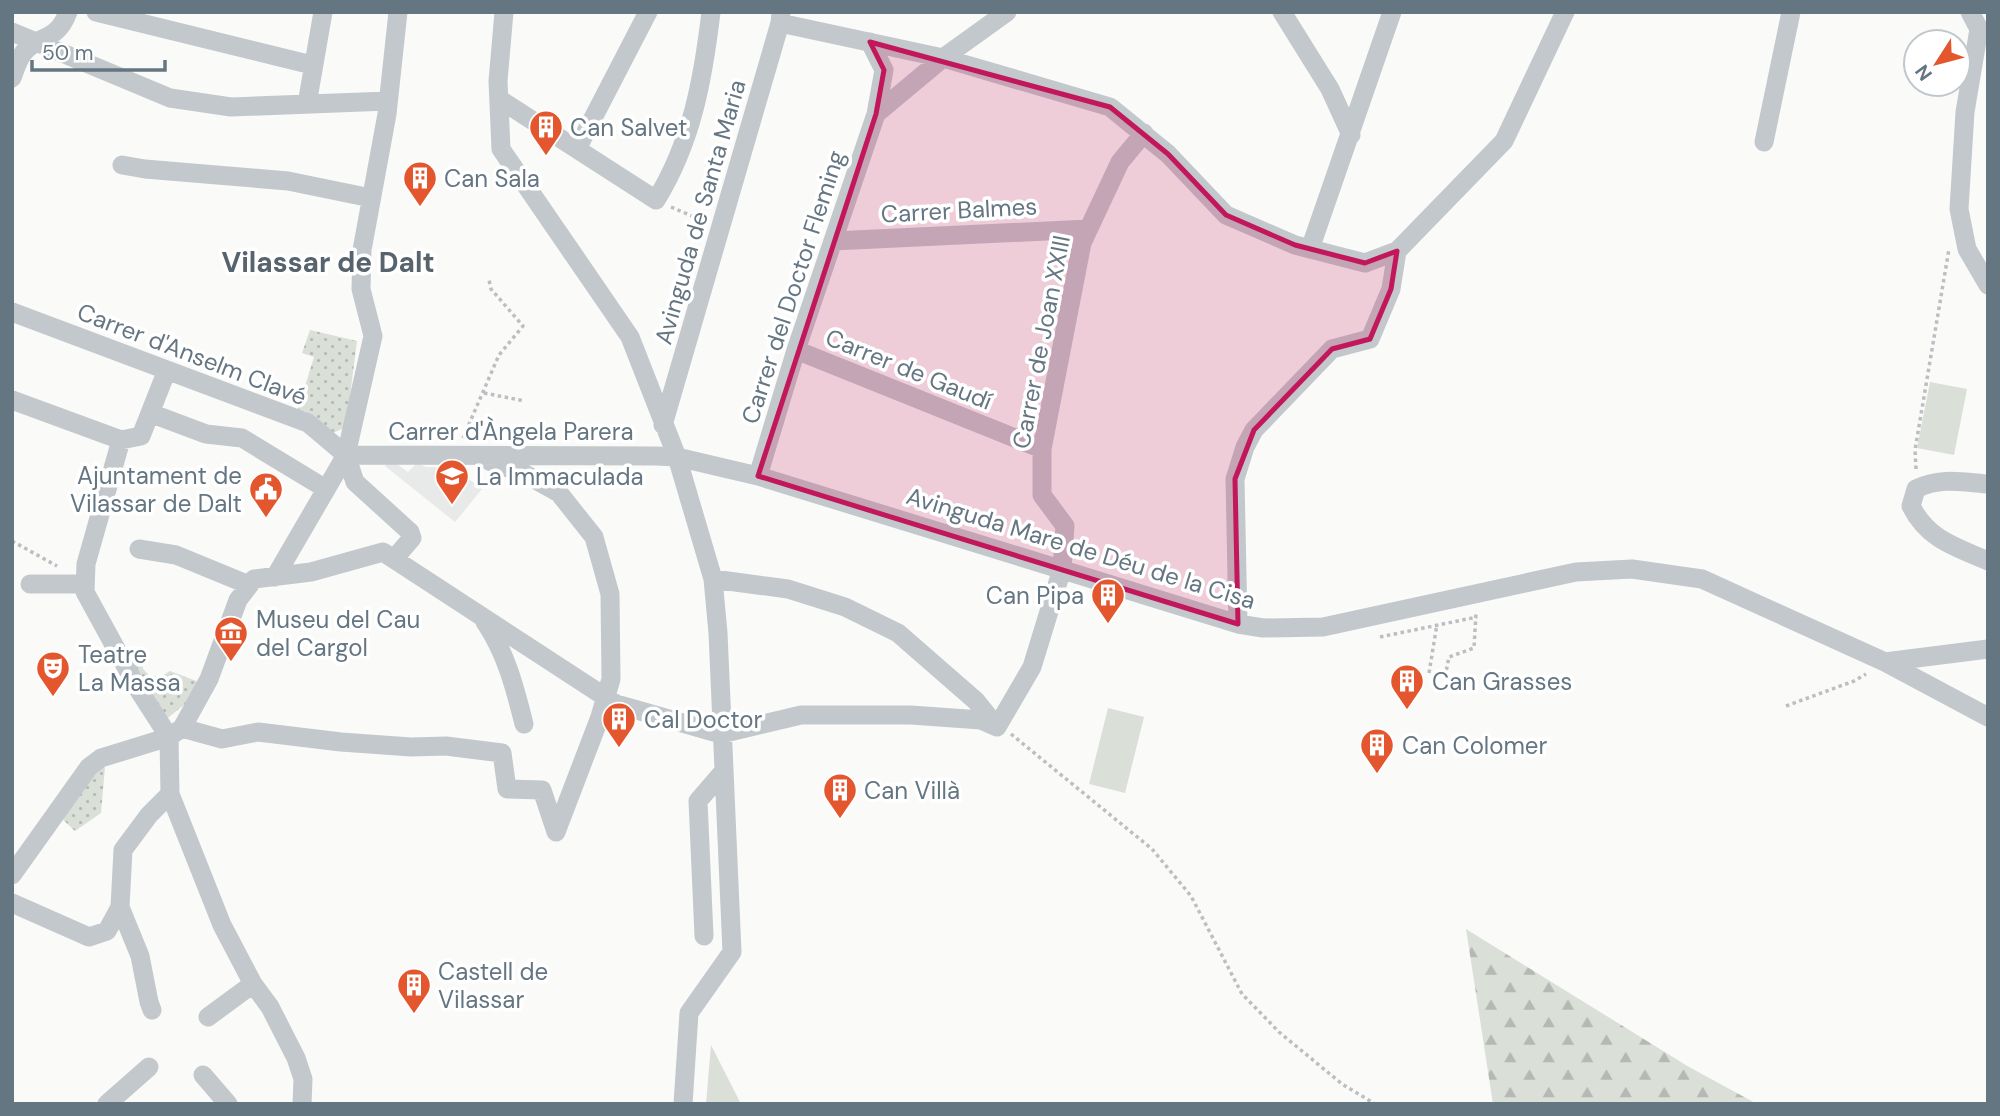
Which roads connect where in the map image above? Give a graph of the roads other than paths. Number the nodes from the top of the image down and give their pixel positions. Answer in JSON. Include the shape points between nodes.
{"nodes":[{"id":1,"x":68,"y":12,"type":"edge"},
{"id":2,"x":96,"y":12,"type":"edge"},
{"id":3,"x":323,"y":12,"type":"edge"},
{"id":4,"x":398,"y":12,"type":"edge"},
{"id":5,"x":504,"y":12,"type":"edge"},
{"id":6,"x":648,"y":12,"type":"edge"},
{"id":7,"x":711,"y":12,"type":"edge"},
{"id":8,"x":1007,"y":12,"type":"edge"},
{"id":9,"x":1282,"y":12,"type":"edge"},
{"id":10,"x":1392,"y":12,"type":"edge"},
{"id":11,"x":1565,"y":12,"type":"edge"},
{"id":12,"x":1791,"y":12,"type":"edge"},
{"id":13,"x":780,"y":18,"type":"edge"},
{"id":14,"x":1979,"y":26,"type":"edge"},
{"id":15,"x":12,"y":32,"type":"edge"},
{"id":16,"x":870,"y":42,"type":"junction"},
{"id":17,"x":38,"y":43,"type":"junction"},
{"id":18,"x":943,"y":58,"type":"junction"},
{"id":19,"x":312,"y":65,"type":"junction"},
{"id":20,"x":12,"y":78,"type":"edge"},
{"id":21,"x":499,"y":99,"type":"junction"},
{"id":22,"x":388,"y":101,"type":"junction"},
{"id":23,"x":307,"y":104,"type":"junction"},
{"id":24,"x":876,"y":114,"type":"junction"},
{"id":25,"x":1144,"y":133,"type":"junction"},
{"id":26,"x":1351,"y":135,"type":"junction"},
{"id":27,"x":1763,"y":142,"type":"dead end"},
{"id":28,"x":577,"y":149,"type":"junction"},
{"id":29,"x":122,"y":165,"type":"dead end"},
{"id":30,"x":372,"y":198,"type":"junction"},
{"id":31,"x":1088,"y":229,"type":"junction"},
{"id":32,"x":833,"y":241,"type":"junction"},
{"id":33,"x":1310,"y":249,"type":"junction"},
{"id":34,"x":1397,"y":251,"type":"junction"},
{"id":35,"x":1988,"y":285,"type":"edge"},
{"id":36,"x":12,"y":312,"type":"edge"},
{"id":37,"x":796,"y":350,"type":"junction"},
{"id":38,"x":167,"y":370,"type":"junction"},
{"id":39,"x":12,"y":400,"type":"edge"},
{"id":40,"x":150,"y":413,"type":"junction"},
{"id":41,"x":663,"y":425,"type":"junction"},
{"id":42,"x":121,"y":440,"type":"junction"},
{"id":43,"x":1042,"y":449,"type":"junction"},
{"id":44,"x":346,"y":456,"type":"junction"},
{"id":45,"x":476,"y":456,"type":"junction"},
{"id":46,"x":677,"y":457,"type":"junction"},
{"id":47,"x":758,"y":476,"type":"junction"},
{"id":48,"x":1988,"y":484,"type":"edge"},
{"id":49,"x":326,"y":489,"type":"junction"},
{"id":50,"x":139,"y":549,"type":"dead end"},
{"id":51,"x":394,"y":559,"type":"junction"},
{"id":52,"x":1988,"y":561,"type":"edge"},
{"id":53,"x":1062,"y":569,"type":"junction"},
{"id":54,"x":278,"y":571,"type":"junction"},
{"id":55,"x":713,"y":579,"type":"junction"},
{"id":56,"x":84,"y":582,"type":"junction"},
{"id":57,"x":30,"y":584,"type":"dead end"},
{"id":58,"x":244,"y":592,"type":"junction"},
{"id":59,"x":481,"y":617,"type":"junction"},
{"id":60,"x":1238,"y":624,"type":"junction"},
{"id":61,"x":1988,"y":649,"type":"edge"},
{"id":62,"x":1885,"y":662,"type":"junction"},
{"id":63,"x":606,"y":699,"type":"junction"},
{"id":64,"x":1988,"y":717,"type":"edge"},
{"id":65,"x":524,"y":724,"type":"dead end"},
{"id":66,"x":997,"y":727,"type":"junction"},
{"id":67,"x":176,"y":732,"type":"junction"},
{"id":68,"x":721,"y":734,"type":"junction"},
{"id":69,"x":723,"y":772,"type":"junction"},
{"id":70,"x":170,"y":794,"type":"junction"},
{"id":71,"x":12,"y":875,"type":"edge"},
{"id":72,"x":12,"y":903,"type":"edge"},
{"id":73,"x":120,"y":907,"type":"junction"},
{"id":74,"x":704,"y":936,"type":"dead end"},
{"id":75,"x":253,"y":984,"type":"junction"},
{"id":76,"x":152,"y":1010,"type":"dead end"},
{"id":77,"x":208,"y":1017,"type":"dead end"},
{"id":78,"x":149,"y":1067,"type":"dead end"},
{"id":79,"x":202,"y":1075,"type":"dead end"},
{"id":80,"x":107,"y":1104,"type":"edge"},
{"id":81,"x":228,"y":1104,"type":"edge"},
{"id":82,"x":302,"y":1104,"type":"edge"},
{"id":83,"x":683,"y":1104,"type":"edge"}],
"edges":[{"from":1,"to":17,"type":"street","via":[[63,26]]},
{"from":2,"to":19,"type":"street"},
{"from":3,"to":19,"type":"street"},
{"from":4,"to":22,"type":"street"},
{"from":5,"to":21,"type":"street"},
{"from":6,"to":28,"type":"street"},
{"from":7,"to":28,"type":"street","via":[[695,106],[674,171],[656,200]]},
{"from":8,"to":18,"type":"street"},
{"from":9,"to":26,"type":"street"},
{"from":10,"to":26,"type":"street"},
{"from":11,"to":34,"type":"street","via":[[1504,141]]},
{"from":12,"to":27,"type":"street"},
{"from":13,"to":16,"type":"street"},
{"from":13,"to":41,"type":"street","name":"Avinguda de Santa Maria"},
{"from":14,"to":35,"type":"street","via":[[1965,112],[1959,209],[1965,240]]},
{"from":15,"to":17,"type":"street"},
{"from":16,"to":18,"type":"street"},
{"from":16,"to":24,"type":"street","name":"Carrer del Doctor Fleming","via":[[884,70]]},
{"from":17,"to":20,"type":"street","via":[[24,52]]},
{"from":17,"to":23,"type":"street","via":[[170,98],[232,107]]},
{"from":18,"to":24,"type":"street"},
{"from":18,"to":25,"type":"street","via":[[1110,107]]},
{"from":19,"to":23,"type":"street"},
{"from":21,"to":28,"type":"street"},
{"from":21,"to":41,"type":"street","via":[[501,149],[630,337]]},
{"from":22,"to":23,"type":"street"},
{"from":22,"to":30,"type":"street"},
{"from":24,"to":32,"type":"street","name":"Carrer del Doctor Fleming"},
{"from":25,"to":31,"type":"street","name":"Carrer de Joan XXIII","via":[[1120,162]]},
{"from":25,"to":33,"type":"street","via":[[1226,215]]},
{"from":26,"to":33,"type":"street"},
{"from":29,"to":30,"type":"street","via":[[288,181]]},
{"from":30,"to":44,"type":"street","via":[[362,250],[361,289],[373,336]]},
{"from":31,"to":32,"type":"street","name":"Carrer Balmes"},
{"from":31,"to":43,"type":"street","name":"Carrer de Joan XXIII"},
{"from":32,"to":37,"type":"street","name":"Carrer del Doctor Fleming"},
{"from":33,"to":34,"type":"street","via":[[1365,263]]},
{"from":34,"to":60,"type":"street","via":[[1391,289],[1370,339],[1332,349],[1254,430],[1245,447],[1235,479]]},
{"from":36,"to":38,"type":"street","name":"Carrer d'Anselm Clavé"},
{"from":37,"to":43,"type":"street","name":"Carrer de Gaudí"},
{"from":37,"to":47,"type":"street","name":"Carrer del Doctor Fleming"},
{"from":38,"to":40,"type":"street"},
{"from":38,"to":44,"type":"street","name":"Carrer d'Anselm Clavé","via":[[308,423]]},
{"from":39,"to":42,"type":"street"},
{"from":40,"to":42,"type":"street","via":[[141,436]]},
{"from":40,"to":49,"type":"street","via":[[206,434],[242,438]]},
{"from":41,"to":46,"type":"street"},
{"from":42,"to":56,"type":"street"},
{"from":43,"to":53,"type":"street","name":"Carrer de Joan XXIII","via":[[1042,495],[1065,526]]},
{"from":44,"to":45,"type":"street","name":"Carrer d'Àngela Parera"},
{"from":44,"to":49,"type":"street"},
{"from":44,"to":51,"type":"street","via":[[355,482],[410,531],[412,538]]},
{"from":45,"to":46,"type":"street","name":"Carrer d'Àngela Parera"},
{"from":45,"to":63,"type":"street","via":[[525,474],[559,493],[594,537],[610,594],[611,679]]},
{"from":46,"to":47,"type":"street","name":"Avinguda Mare de Déu de la Cisa"},
{"from":46,"to":55,"type":"street"},
{"from":47,"to":53,"type":"street","name":"Avinguda Mare de Déu de la Cisa"},
{"from":48,"to":52,"type":"street","via":[[1929,482],[1916,489],[1911,506],[1919,523],[1938,539]]},
{"from":49,"to":54,"type":"street"},
{"from":50,"to":58,"type":"street","via":[[176,555]]},
{"from":51,"to":54,"type":"street","via":[[383,552],[312,572]]},
{"from":51,"to":59,"type":"street"},
{"from":53,"to":60,"type":"street","name":"Avinguda Mare de Déu de la Cisa"},
{"from":53,"to":66,"type":"street","name":"Carrer de Joan XXIII","via":[[1032,667]]},
{"from":54,"to":58,"type":"street","via":[[254,579]]},
{"from":55,"to":66,"type":"street","via":[[788,589],[845,607],[898,633],[976,701]]},
{"from":55,"to":68,"type":"street"},
{"from":56,"to":57,"type":"street"},
{"from":56,"to":67,"type":"street","via":[[106,634],[138,689]]},
{"from":58,"to":67,"type":"street","via":[[209,679]]},
{"from":59,"to":63,"type":"street"},
{"from":59,"to":65,"type":"street","via":[[512,677]]},
{"from":60,"to":62,"type":"street","name":"Avinguda Mare de Déu de la Cisa","via":[[1323,627],[1576,572],[1632,569],[1702,579]]},
{"from":61,"to":62,"type":"street"},
{"from":62,"to":64,"type":"street","name":"Avinguda Mare de Déu de la Cisa"},
{"from":63,"to":67,"type":"street","via":[[556,832],[542,790],[507,789],[502,753],[258,732],[222,739]]},
{"from":63,"to":68,"type":"street"},
{"from":66,"to":68,"type":"street","via":[[981,720],[911,715],[801,715]]},
{"from":67,"to":70,"type":"street"},
{"from":67,"to":71,"type":"street","via":[[101,758],[89,767]]},
{"from":68,"to":69,"type":"street"},
{"from":69,"to":74,"type":"street","via":[[698,801]]},
{"from":69,"to":83,"type":"street","via":[[732,952],[689,1013]]},
{"from":70,"to":73,"type":"street","via":[[122,850]]},
{"from":70,"to":75,"type":"street","via":[[222,925]]},
{"from":72,"to":73,"type":"street","via":[[89,937],[107,931]]},
{"from":73,"to":76,"type":"street","via":[[140,956]]},
{"from":75,"to":77,"type":"street"},
{"from":75,"to":82,"type":"street","via":[[296,1058],[303,1079]]},
{"from":78,"to":80,"type":"street"},
{"from":79,"to":81,"type":"street"}]}
